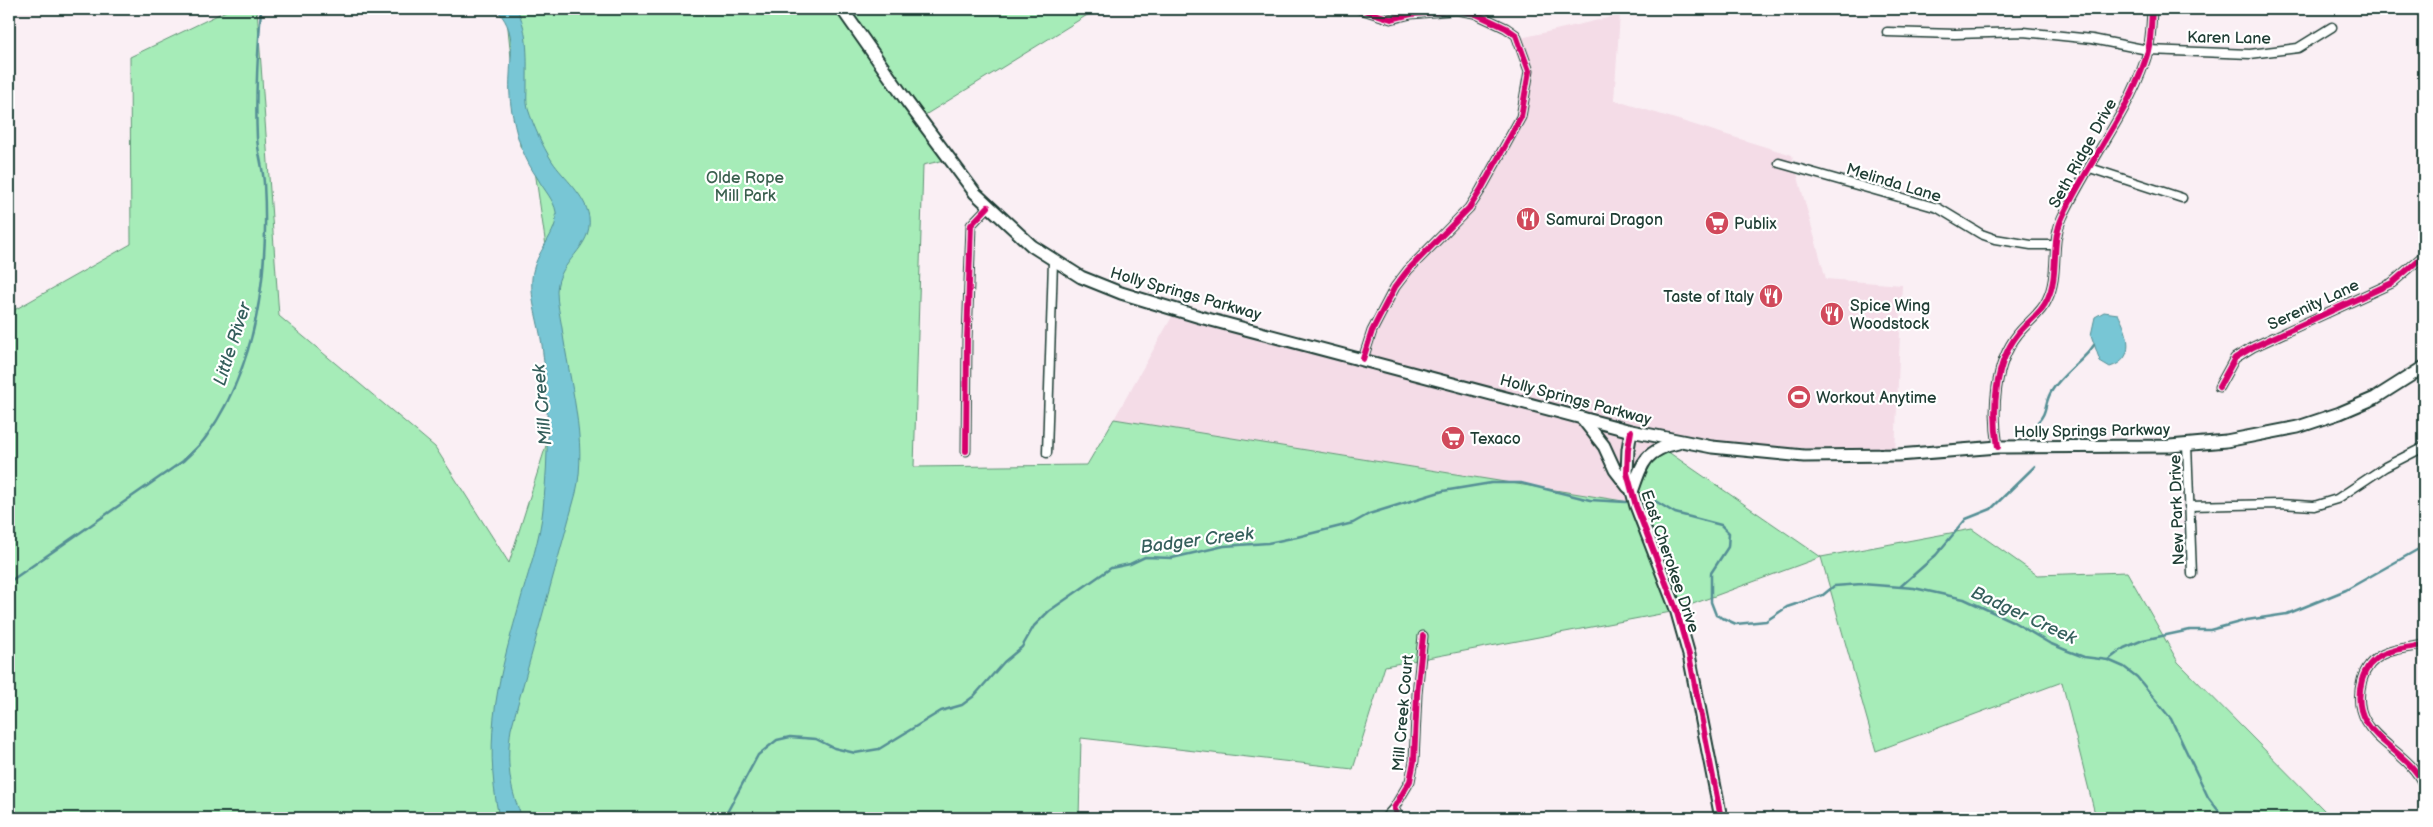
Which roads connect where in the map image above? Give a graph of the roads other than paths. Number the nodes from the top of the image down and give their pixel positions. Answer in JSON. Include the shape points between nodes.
{"nodes":[{"id":1,"x":842,"y":9,"type":"edge"},
{"id":2,"x":1360,"y":9,"type":"edge"},
{"id":3,"x":2152,"y":9,"type":"edge"},
{"id":4,"x":2332,"y":26,"type":"dead end"},
{"id":5,"x":1887,"y":32,"type":"dead end"},
{"id":6,"x":2148,"y":50,"type":"junction"},
{"id":7,"x":1779,"y":164,"type":"dead end"},
{"id":8,"x":2090,"y":168,"type":"junction"},
{"id":9,"x":2182,"y":198,"type":"dead end"},
{"id":10,"x":988,"y":207,"type":"junction"},
{"id":11,"x":2055,"y":245,"type":"junction"},
{"id":12,"x":2424,"y":252,"type":"edge"},
{"id":13,"x":1053,"y":261,"type":"junction"},
{"id":14,"x":1362,"y":359,"type":"junction"},
{"id":15,"x":2424,"y":367,"type":"edge"},
{"id":16,"x":2219,"y":387,"type":"dead end"},
{"id":17,"x":1582,"y":418,"type":"junction"},
{"id":18,"x":1631,"y":431,"type":"junction"},
{"id":19,"x":1682,"y":443,"type":"junction"},
{"id":20,"x":2187,"y":444,"type":"junction"},
{"id":21,"x":1998,"y":447,"type":"junction"},
{"id":22,"x":2424,"y":448,"type":"edge"},
{"id":23,"x":966,"y":451,"type":"dead end"},
{"id":24,"x":1047,"y":453,"type":"dead end"},
{"id":25,"x":1632,"y":492,"type":"junction"},
{"id":26,"x":2189,"y":506,"type":"junction"},
{"id":27,"x":2192,"y":574,"type":"dead end"},
{"id":28,"x":1423,"y":636,"type":"dead end"},
{"id":29,"x":2424,"y":645,"type":"edge"},
{"id":30,"x":2422,"y":773,"type":"edge"},
{"id":31,"x":2424,"y":786,"type":"edge"},
{"id":32,"x":1394,"y":808,"type":"junction"},
{"id":33,"x":1385,"y":818,"type":"edge"},
{"id":34,"x":1399,"y":818,"type":"edge"},
{"id":35,"x":1721,"y":818,"type":"edge"}],
"edges":[{"from":1,"to":10,"type":"main road","name":"Holly Springs Parkway","via":[[912,109]]},
{"from":2,"to":14,"type":"street","via":[[1391,19],[1456,10],[1474,13],[1516,35],[1529,71],[1521,117],[1480,190],[1468,208],[1395,287],[1372,331]]},
{"from":3,"to":6,"type":"street","name":"Seth Ridge Drive"},
{"from":4,"to":6,"type":"street","name":"Karen Lane","via":[[2298,48],[2272,53]]},
{"from":5,"to":6,"type":"street","name":"Karen Lane","via":[[2024,32],[2092,39]]},
{"from":6,"to":8,"type":"street","name":"Seth Ridge Drive","via":[[2137,80]]},
{"from":7,"to":11,"type":"street","name":"Melinda Lane","via":[[1938,208],[1980,234],[1995,239]]},
{"from":8,"to":9,"type":"street"},
{"from":8,"to":11,"type":"street","name":"Seth Ridge Drive","via":[[2061,220]]},
{"from":10,"to":13,"type":"main road","name":"Holly Springs Parkway"},
{"from":10,"to":23,"type":"street","via":[[972,225]]},
{"from":11,"to":21,"type":"street","name":"Seth Ridge Drive","via":[[2054,279],[2047,300],[2016,336],[2002,370],[1995,405]]},
{"from":12,"to":16,"type":"street","name":"Serenity Lane","via":[[2392,283],[2235,358]]},
{"from":13,"to":14,"type":"main road","name":"Holly Springs Parkway","via":[[1081,277],[1121,293]]},
{"from":13,"to":24,"type":"street"},
{"from":14,"to":17,"type":"main road","name":"Holly Springs Parkway"},
{"from":15,"to":20,"type":"main road","name":"Holly Springs Parkway","via":[[2375,398],[2298,427],[2226,441]]},
{"from":17,"to":18,"type":"main road","name":"Holly Springs Parkway"},
{"from":17,"to":25,"type":"main road","via":[[1604,446]]},
{"from":18,"to":19,"type":"main road","name":"Holly Springs Parkway"},
{"from":18,"to":25,"type":"main road","name":"East Cherokee Drive","via":[[1626,462]]},
{"from":19,"to":21,"type":"main road","name":"Holly Springs Parkway","via":[[1764,454],[1828,457]]},
{"from":19,"to":25,"type":"main road","via":[[1664,446],[1644,460]]},
{"from":20,"to":21,"type":"main road","name":"Holly Springs Parkway"},
{"from":20,"to":26,"type":"street","name":"New Park Drive"},
{"from":22,"to":26,"type":"street","via":[[2385,467],[2337,498],[2314,506]]},
{"from":25,"to":35,"type":"main road","name":"East Cherokee Drive","via":[[1676,608],[1689,655]]},
{"from":26,"to":27,"type":"street","name":"New Park Drive"},
{"from":28,"to":32,"type":"street","name":"Mill Creek Court","via":[[1414,761],[1410,781]]},
{"from":29,"to":30,"type":"street","via":[[2387,651],[2373,662],[2362,679],[2359,698],[2361,716],[2373,733]]},
{"from":30,"to":31,"type":"street"},
{"from":32,"to":33,"type":"street","name":"Mill Creek Court"},
{"from":32,"to":34,"type":"street"}]}
